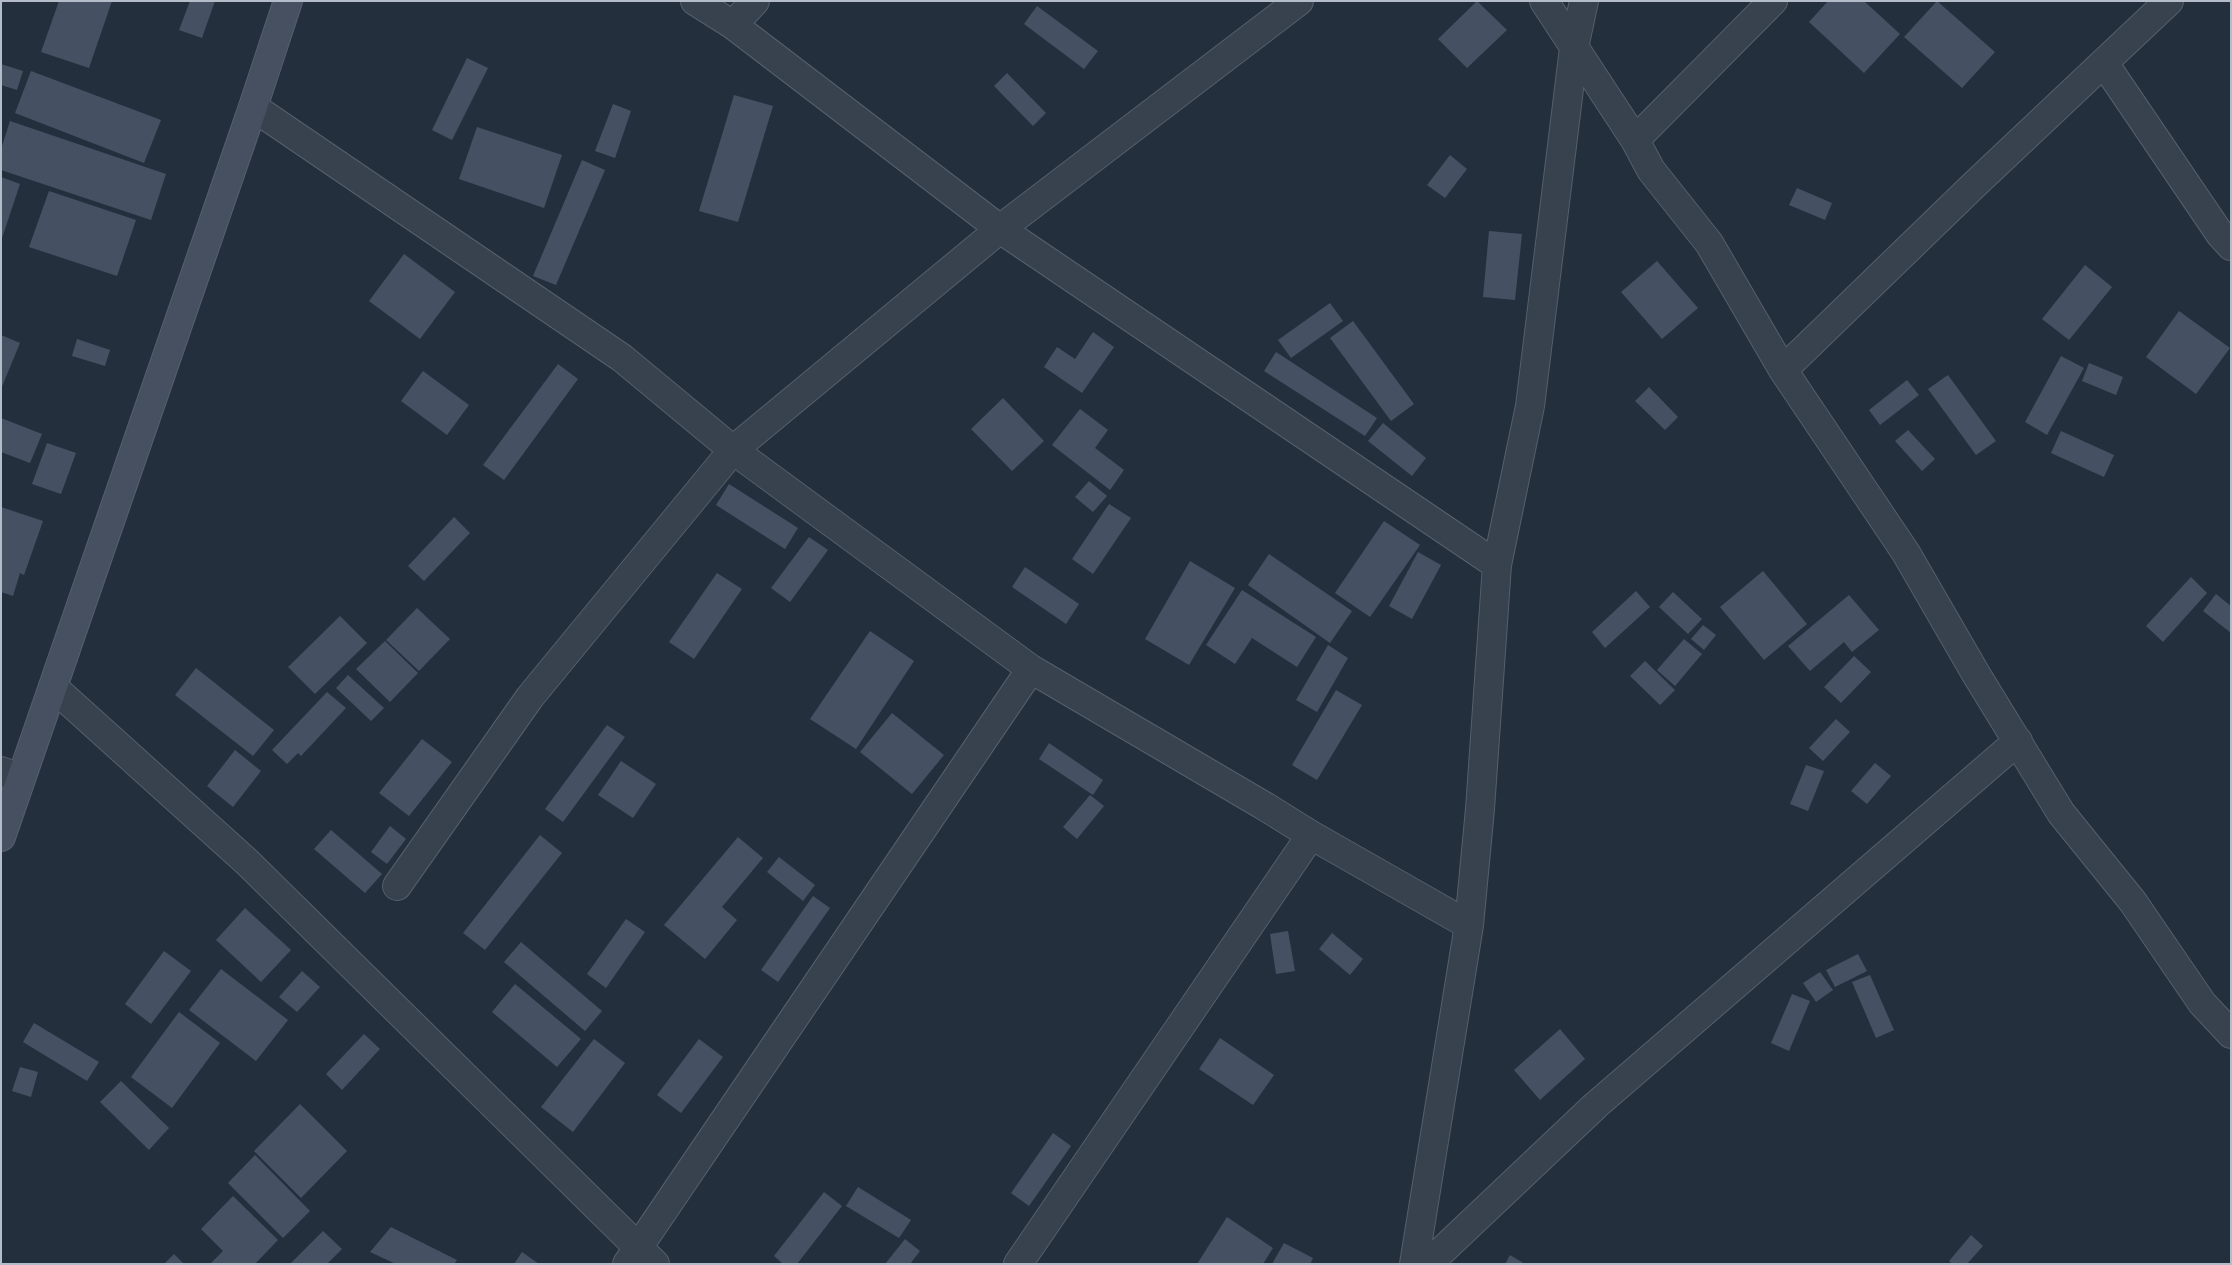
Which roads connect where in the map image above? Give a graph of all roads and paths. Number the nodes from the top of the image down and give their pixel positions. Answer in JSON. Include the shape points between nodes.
{"nodes":[{"id":1,"x":288,"y":1,"type":"edge"},
{"id":2,"x":694,"y":1,"type":"edge"},
{"id":3,"x":755,"y":1,"type":"edge"},
{"id":4,"x":1299,"y":1,"type":"edge"},
{"id":5,"x":1544,"y":1,"type":"edge"},
{"id":6,"x":1584,"y":1,"type":"edge"},
{"id":7,"x":1773,"y":1,"type":"edge"},
{"id":8,"x":2169,"y":1,"type":"edge"},
{"id":9,"x":733,"y":25,"type":"junction"},
{"id":10,"x":1574,"y":48,"type":"junction"},
{"id":11,"x":2104,"y":63,"type":"junction"},
{"id":12,"x":253,"y":107,"type":"junction"},
{"id":13,"x":1635,"y":140,"type":"junction"},
{"id":14,"x":1000,"y":229,"type":"junction"},
{"id":15,"x":2231,"y":246,"type":"edge"},
{"id":16,"x":1784,"y":370,"type":"junction"},
{"id":17,"x":733,"y":450,"type":"junction"},
{"id":18,"x":1497,"y":565,"type":"junction"},
{"id":19,"x":1031,"y":669,"type":"junction"},
{"id":20,"x":53,"y":687,"type":"junction"},
{"id":21,"x":2018,"y":741,"type":"junction"},
{"id":22,"x":11,"y":775,"type":"edge"},
{"id":23,"x":1311,"y":835,"type":"junction"},
{"id":24,"x":1,"y":837,"type":"edge"},
{"id":25,"x":397,"y":886,"type":"dead end"},
{"id":26,"x":1469,"y":925,"type":"junction"},
{"id":27,"x":2231,"y":1034,"type":"edge"},
{"id":28,"x":640,"y":1258,"type":"edge"},
{"id":29,"x":1018,"y":1264,"type":"edge"},
{"id":30,"x":1414,"y":1264,"type":"edge"},
{"id":31,"x":1428,"y":1264,"type":"edge"}],
"edges":[{"from":1,"to":12,"type":"street"},
{"from":2,"to":9,"type":"street"},
{"from":3,"to":9,"type":"street"},
{"from":4,"to":14,"type":"street"},
{"from":5,"to":10,"type":"street"},
{"from":6,"to":10,"type":"street"},
{"from":7,"to":13,"type":"street"},
{"from":8,"to":11,"type":"street"},
{"from":9,"to":14,"type":"street"},
{"from":10,"to":13,"type":"street"},
{"from":10,"to":18,"type":"street","via":[[1530,406]]},
{"from":11,"to":15,"type":"street"},
{"from":11,"to":16,"type":"street"},
{"from":12,"to":17,"type":"street","via":[[622,358]]},
{"from":12,"to":20,"type":"street"},
{"from":13,"to":16,"type":"street","via":[[1651,170],[1709,243]]},
{"from":14,"to":17,"type":"street"},
{"from":14,"to":18,"type":"street"},
{"from":16,"to":21,"type":"street","via":[[1906,554]]},
{"from":17,"to":19,"type":"street"},
{"from":17,"to":25,"type":"street","via":[[530,696]]},
{"from":18,"to":26,"type":"street"},
{"from":19,"to":23,"type":"street"},
{"from":19,"to":28,"type":"street"},
{"from":20,"to":22,"type":"street"},
{"from":20,"to":28,"type":"street","via":[[247,862]]},
{"from":21,"to":27,"type":"street","via":[[2061,813],[2133,902],[2202,1004]]},
{"from":21,"to":31,"type":"street","via":[[1596,1105]]},
{"from":22,"to":24,"type":"street"},
{"from":23,"to":26,"type":"street"},
{"from":23,"to":29,"type":"street"},
{"from":26,"to":30,"type":"street"}]}
